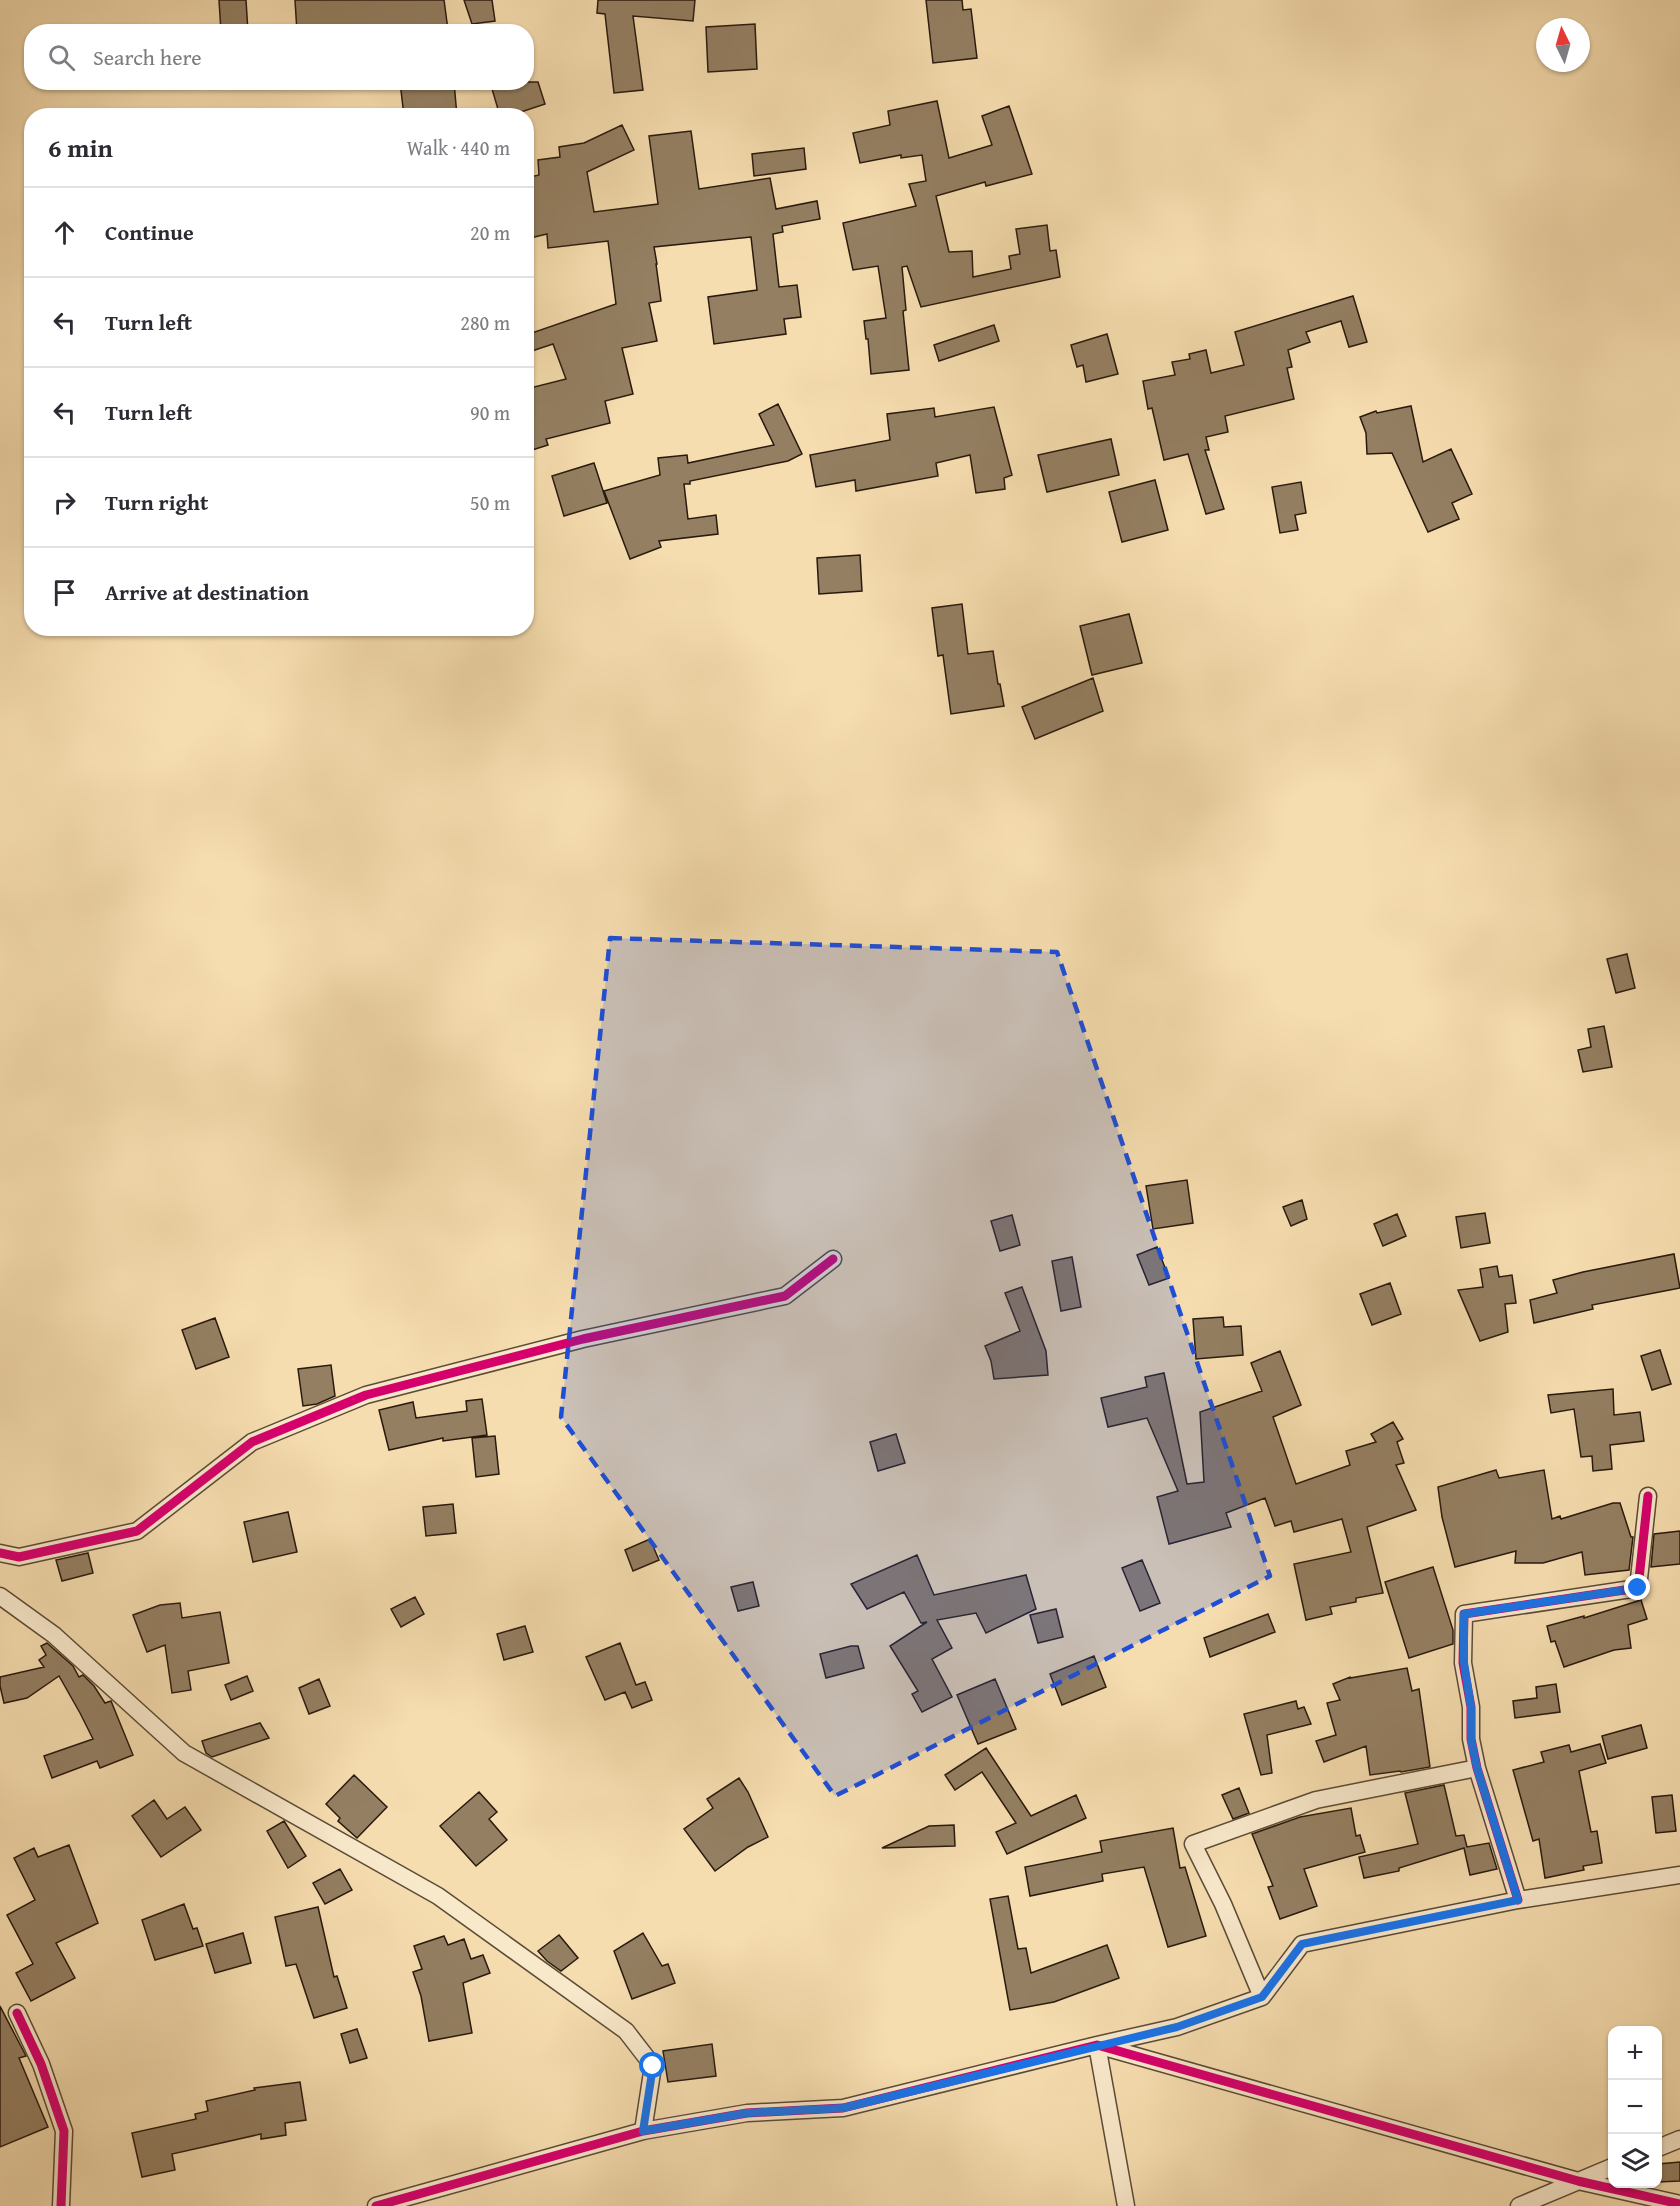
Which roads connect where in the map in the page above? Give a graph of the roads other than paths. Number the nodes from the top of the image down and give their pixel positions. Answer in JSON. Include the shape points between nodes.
{"nodes":[{"id":1,"x":833,"y":1259,"type":"dead end"},
{"id":2,"x":1648,"y":1496,"type":"dead end"},
{"id":3,"x":0,"y":1553,"type":"edge"},
{"id":4,"x":0,"y":1596,"type":"edge"},
{"id":5,"x":1477,"y":1768,"type":"junction"},
{"id":6,"x":1680,"y":1875,"type":"edge"},
{"id":7,"x":1518,"y":1900,"type":"junction"},
{"id":8,"x":1262,"y":1997,"type":"junction"},
{"id":9,"x":17,"y":2013,"type":"dead end"},
{"id":10,"x":1097,"y":2045,"type":"junction"},
{"id":11,"x":643,"y":2131,"type":"junction"},
{"id":12,"x":1680,"y":2139,"type":"edge"},
{"id":13,"x":1662,"y":2146,"type":"edge"},
{"id":14,"x":1608,"y":2169,"type":"edge"},
{"id":15,"x":1578,"y":2181,"type":"junction"},
{"id":16,"x":1680,"y":2204,"type":"edge"},
{"id":17,"x":385,"y":2205,"type":"edge"},
{"id":18,"x":61,"y":2206,"type":"edge"},
{"id":19,"x":1126,"y":2206,"type":"edge"},
{"id":20,"x":1519,"y":2206,"type":"edge"}],
"edges":[{"from":1,"to":3,"type":"street","via":[[785,1296],[583,1339],[366,1395],[252,1442],[137,1531],[19,1557]]},
{"from":2,"to":5,"type":"street","via":[[1638,1588],[1464,1614],[1464,1663]]},
{"from":4,"to":11,"type":"street","via":[[54,1635],[184,1753],[438,1896],[626,2031],[653,2066]]},
{"from":5,"to":7,"type":"street"},
{"from":5,"to":8,"type":"street","via":[[1316,1800],[1193,1844]]},
{"from":6,"to":7,"type":"street"},
{"from":7,"to":8,"type":"street","via":[[1302,1944]]},
{"from":8,"to":10,"type":"street","via":[[1177,2027]]},
{"from":9,"to":18,"type":"street","via":[[41,2064],[64,2131]]},
{"from":10,"to":11,"type":"street","via":[[843,2108],[747,2113]]},
{"from":10,"to":15,"type":"street"},
{"from":10,"to":19,"type":"street"},
{"from":11,"to":17,"type":"street"},
{"from":12,"to":13,"type":"street"},
{"from":14,"to":15,"type":"street"},
{"from":15,"to":16,"type":"street"},
{"from":15,"to":20,"type":"street"}]}
